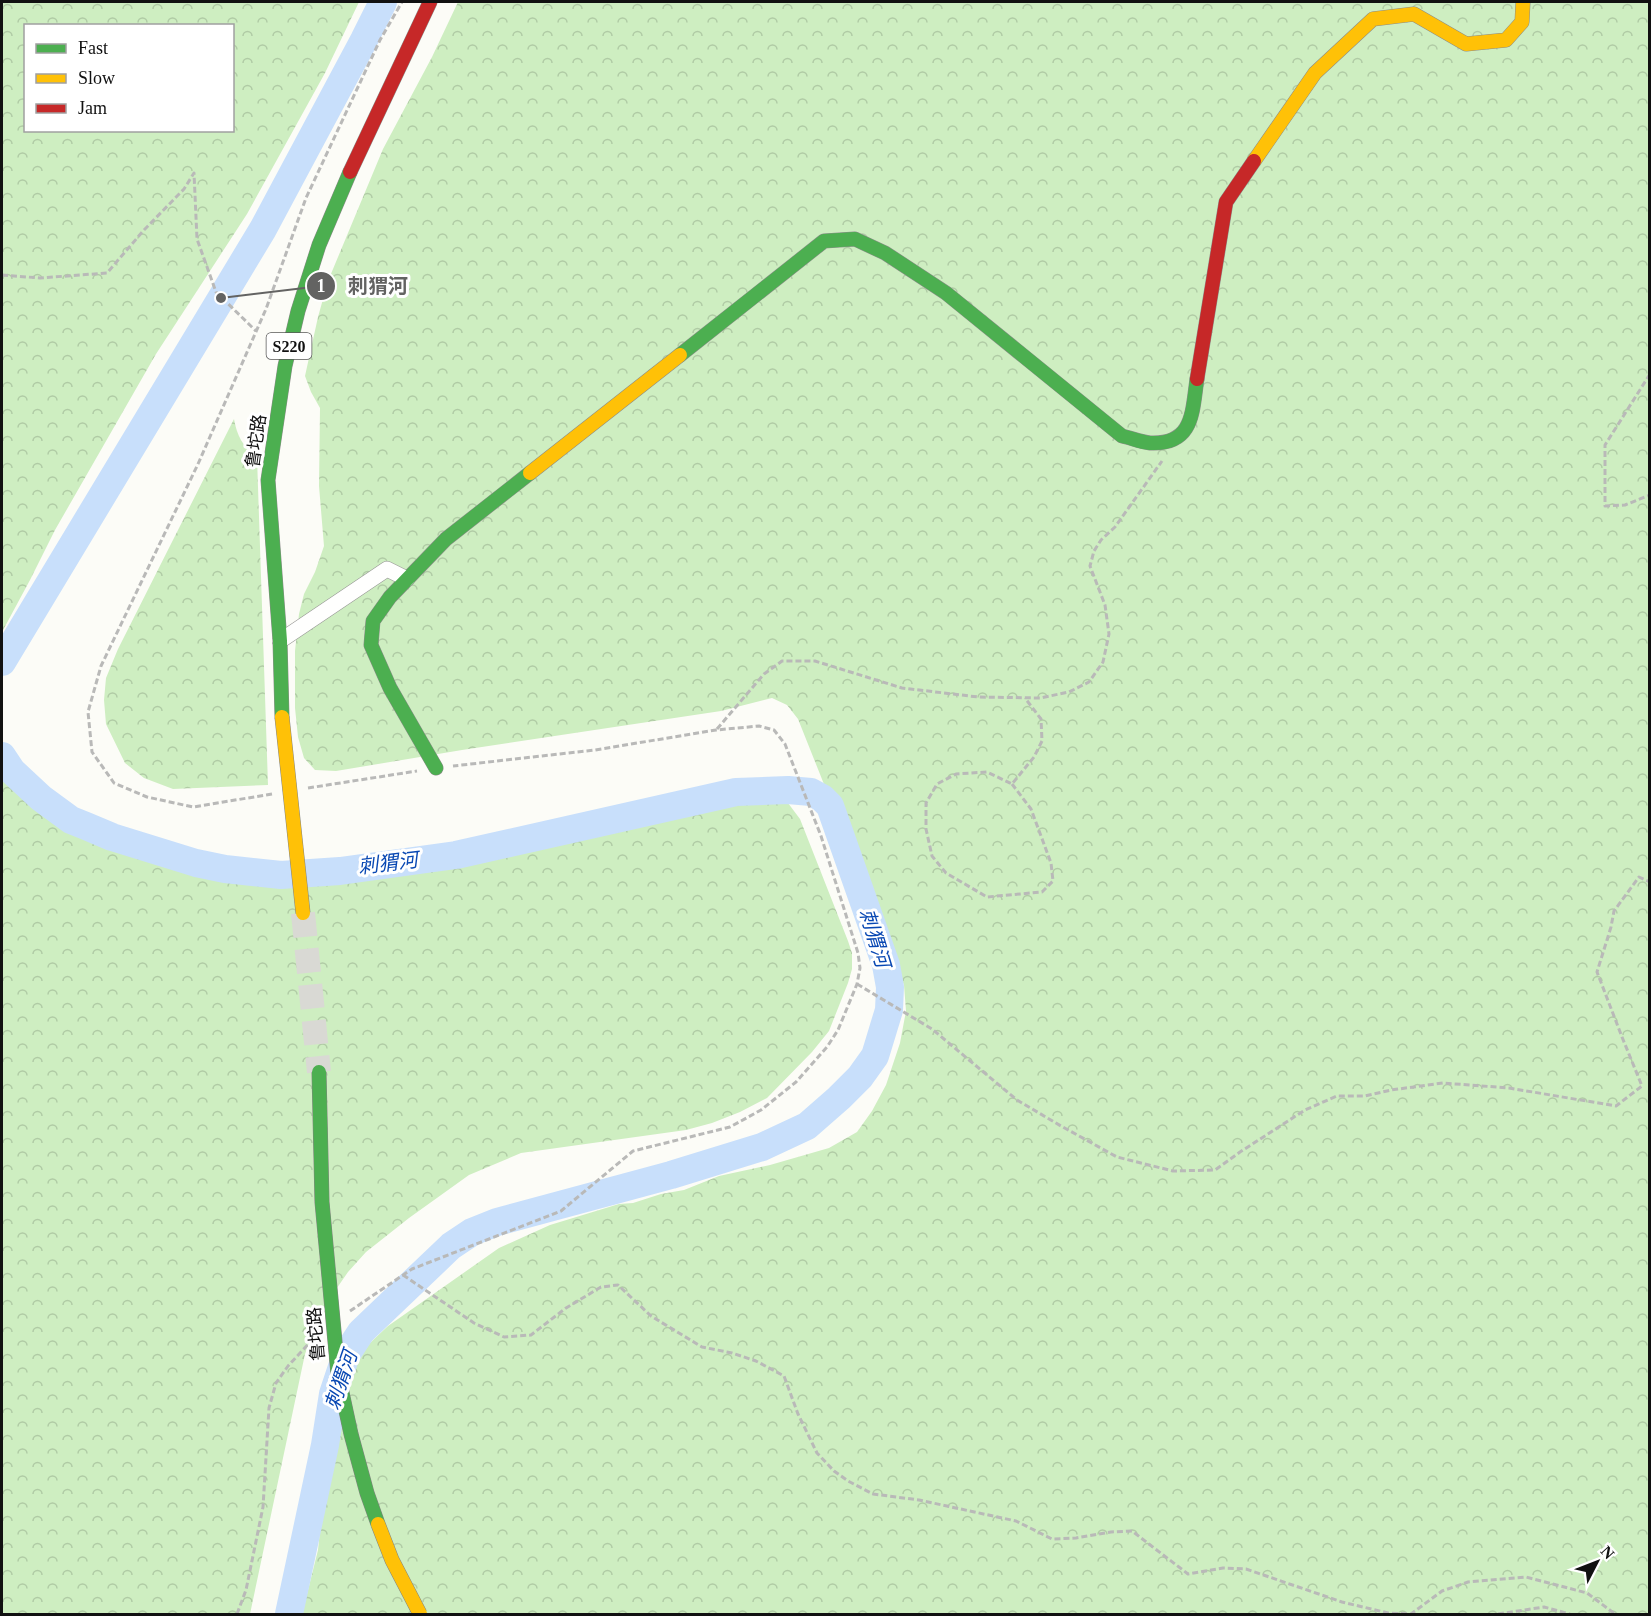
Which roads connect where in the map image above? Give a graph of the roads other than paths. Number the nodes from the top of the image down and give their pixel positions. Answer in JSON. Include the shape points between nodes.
{"nodes":[{"id":1,"x":430,"y":2,"type":"edge"},
{"id":2,"x":1523,"y":2,"type":"edge"},
{"id":3,"x":407,"y":579,"type":"junction"},
{"id":4,"x":280,"y":641,"type":"junction"},
{"id":5,"x":436,"y":768,"type":"road end"},
{"id":6,"x":303,"y":913,"type":"tunnel mouth"},
{"id":7,"x":319,"y":1072,"type":"tunnel mouth"},
{"id":8,"x":420,"y":1614,"type":"edge"}],
"edges":[{"from":1,"to":4,"type":"street","name":"鲁坨路","number":"S220","via":[[319,245],[285,366],[268,480]]},
{"from":2,"to":3,"type":"street","via":[[1522,22],[1506,40],[1466,44],[1414,14],[1373,19],[1315,73],[1226,202],[1192,411],[1187,429],[1175,440],[1150,443],[1122,436],[946,293],[885,252],[855,239],[824,241],[446,539]]},
{"from":3,"to":4,"type":"street","via":[[387,569]]},
{"from":3,"to":5,"type":"street","via":[[374,621],[371,645],[390,688]]},
{"from":4,"to":6,"type":"street","name":"鲁坨路","number":"S220","bridge":true,"via":[[282,717]]},
{"from":7,"to":8,"type":"street","name":"鲁坨路","bridge":true,"via":[[322,1202],[338,1374],[367,1493],[392,1560]]}]}
